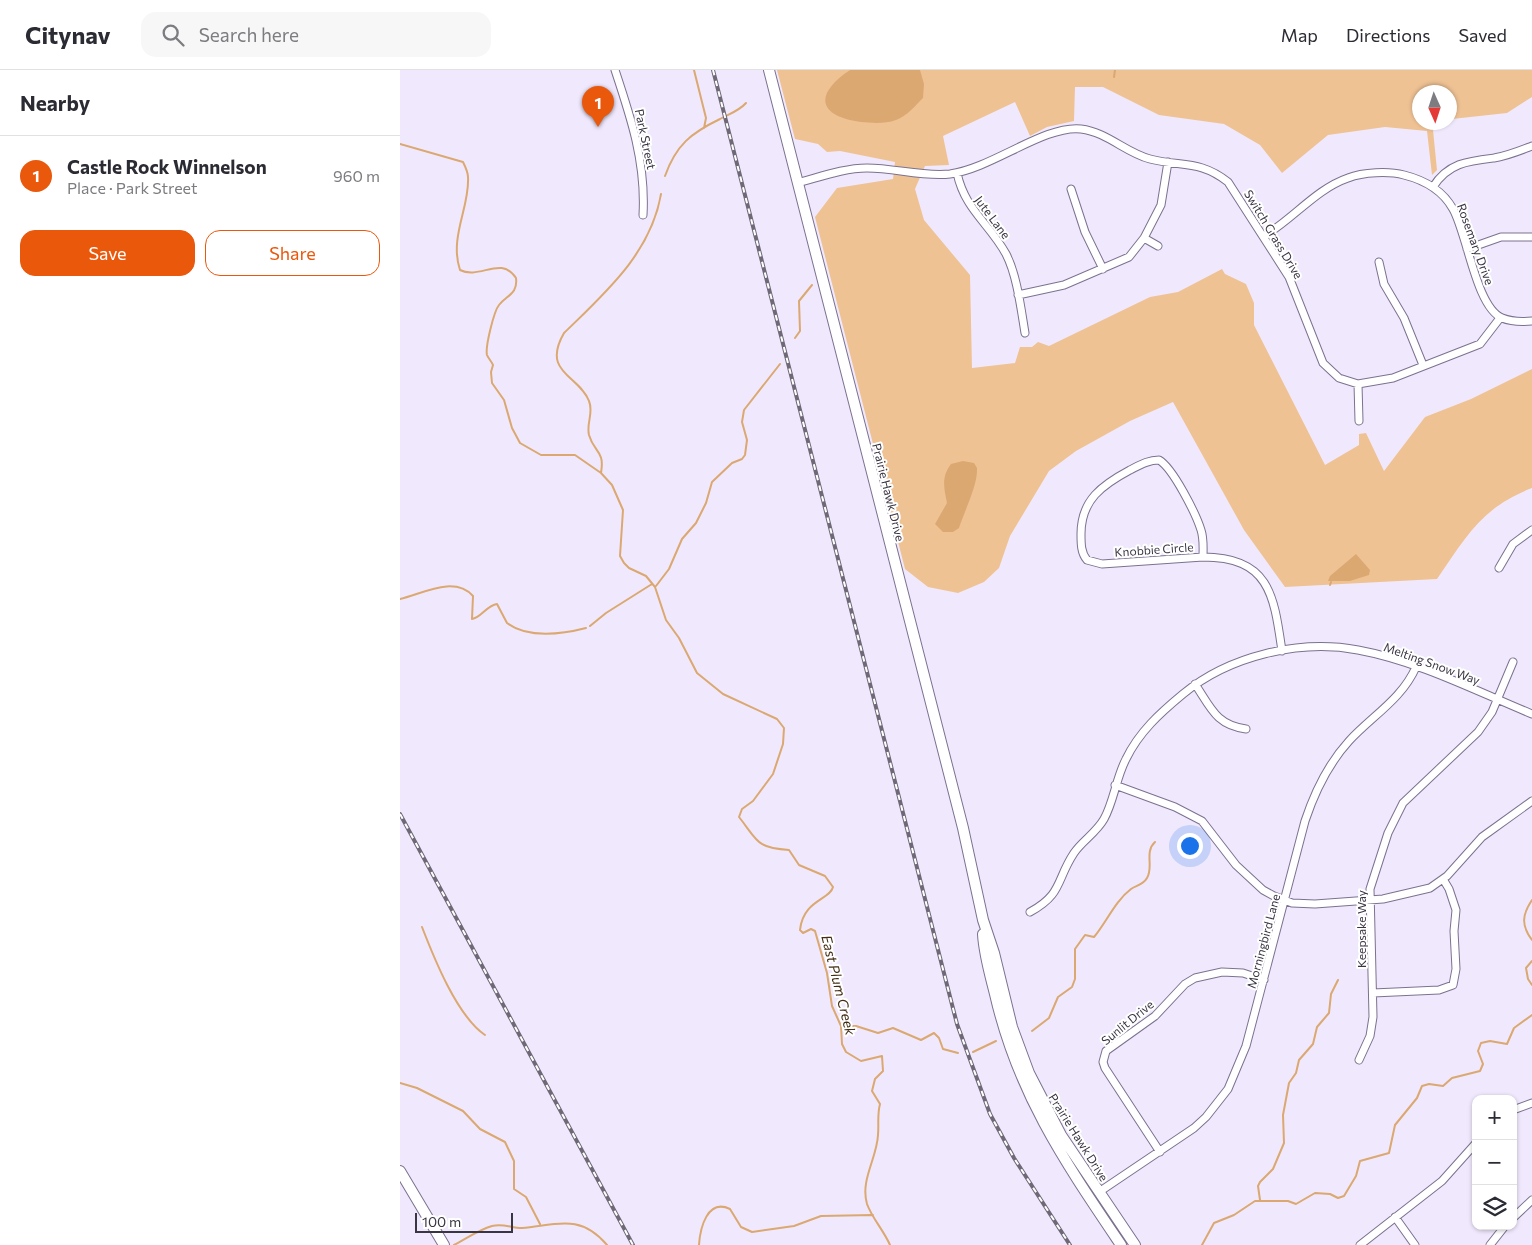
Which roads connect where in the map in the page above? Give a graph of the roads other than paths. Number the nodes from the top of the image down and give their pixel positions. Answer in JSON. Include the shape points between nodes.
{"nodes":[{"id":1,"x":615,"y":70,"type":"edge"},
{"id":2,"x":768,"y":70,"type":"edge"},
{"id":3,"x":1532,"y":146,"type":"edge"},
{"id":4,"x":1168,"y":162,"type":"junction"},
{"id":5,"x":958,"y":173,"type":"junction"},
{"id":6,"x":797,"y":183,"type":"junction"},
{"id":7,"x":1433,"y":187,"type":"junction"},
{"id":8,"x":1071,"y":189,"type":"dead end"},
{"id":9,"x":643,"y":215,"type":"dead end"},
{"id":10,"x":1264,"y":236,"type":"junction"},
{"id":11,"x":1532,"y":237,"type":"edge"},
{"id":12,"x":1144,"y":238,"type":"junction"},
{"id":13,"x":1158,"y":246,"type":"dead end"},
{"id":14,"x":1467,"y":249,"type":"junction"},
{"id":15,"x":1379,"y":262,"type":"dead end"},
{"id":16,"x":1103,"y":269,"type":"junction"},
{"id":17,"x":1018,"y":295,"type":"junction"},
{"id":18,"x":1500,"y":318,"type":"junction"},
{"id":19,"x":1532,"y":321,"type":"edge"},
{"id":20,"x":1025,"y":333,"type":"dead end"},
{"id":21,"x":1423,"y":364,"type":"junction"},
{"id":22,"x":1358,"y":384,"type":"junction"},
{"id":23,"x":1359,"y":421,"type":"dead end"},
{"id":24,"x":1532,"y":530,"type":"edge"},
{"id":25,"x":1204,"y":558,"type":"junction"},
{"id":26,"x":1499,"y":568,"type":"dead end"},
{"id":27,"x":1282,"y":651,"type":"junction"},
{"id":28,"x":1513,"y":662,"type":"dead end"},
{"id":29,"x":1416,"y":667,"type":"junction"},
{"id":30,"x":1195,"y":684,"type":"junction"},
{"id":31,"x":1498,"y":700,"type":"junction"},
{"id":32,"x":1532,"y":714,"type":"edge"},
{"id":33,"x":1246,"y":729,"type":"dead end"},
{"id":34,"x":1115,"y":785,"type":"junction"},
{"id":35,"x":1532,"y":801,"type":"edge"},
{"id":36,"x":1443,"y":879,"type":"junction"},
{"id":37,"x":1369,"y":900,"type":"junction"},
{"id":38,"x":1284,"y":901,"type":"junction"},
{"id":39,"x":1030,"y":912,"type":"dead end"},
{"id":40,"x":983,"y":920,"type":"junction"},
{"id":41,"x":1264,"y":980,"type":"junction"},
{"id":42,"x":1373,"y":993,"type":"junction"},
{"id":43,"x":1359,"y":1060,"type":"dead end"},
{"id":44,"x":1532,"y":1103,"type":"edge"},
{"id":45,"x":1517,"y":1109,"type":"edge"},
{"id":46,"x":1472,"y":1147,"type":"edge"},
{"id":47,"x":1160,"y":1152,"type":"junction"},
{"id":48,"x":400,"y":1171,"type":"edge"},
{"id":49,"x":1099,"y":1192,"type":"junction"},
{"id":50,"x":1532,"y":1200,"type":"edge"},
{"id":51,"x":1517,"y":1214,"type":"edge"},
{"id":52,"x":1395,"y":1217,"type":"junction"},
{"id":53,"x":1502,"y":1230,"type":"edge"},
{"id":54,"x":444,"y":1245,"type":"edge"},
{"id":55,"x":1121,"y":1245,"type":"edge"},
{"id":56,"x":1135,"y":1245,"type":"edge"},
{"id":57,"x":1360,"y":1245,"type":"edge"},
{"id":58,"x":1415,"y":1245,"type":"edge"},
{"id":59,"x":1490,"y":1245,"type":"edge"}],
"edges":[{"from":1,"to":9,"type":"street","name":"Park Street","via":[[634,124],[644,193]]},
{"from":2,"to":6,"type":"street","name":"Prairie Hawk Drive"},
{"from":3,"to":7,"type":"street","via":[[1503,156],[1462,162],[1439,177]]},
{"from":4,"to":5,"type":"street","name":"Switch Grass Drive","via":[[1142,156],[1089,130],[1068,129],[980,167]]},
{"from":4,"to":10,"type":"street","name":"Switch Grass Drive","via":[[1202,166],[1216,172],[1228,182]]},
{"from":4,"to":12,"type":"street","via":[[1161,205]]},
{"from":5,"to":6,"type":"street","name":"Switch Grass Drive","via":[[924,174],[858,168]]},
{"from":5,"to":17,"type":"street","name":"Jute Lane","via":[[968,204],[1008,256]]},
{"from":6,"to":40,"type":"street","name":"Prairie Hawk Drive","via":[[963,828]]},
{"from":7,"to":10,"type":"street","name":"Rosemary Drive","via":[[1397,173],[1350,176],[1334,184]]},
{"from":7,"to":14,"type":"street","name":"Rosemary Drive","via":[[1454,210]]},
{"from":8,"to":16,"type":"street","via":[[1085,232]]},
{"from":10,"to":22,"type":"street","name":"Switch Grass Drive","via":[[1289,277],[1323,363],[1339,378]]},
{"from":11,"to":14,"type":"street","via":[[1501,237]]},
{"from":12,"to":13,"type":"street"},
{"from":12,"to":16,"type":"street","via":[[1129,257]]},
{"from":14,"to":18,"type":"street","name":"Rosemary Drive","via":[[1483,297]]},
{"from":15,"to":21,"type":"street","via":[[1384,284],[1404,318]]},
{"from":16,"to":17,"type":"street","via":[[1064,285]]},
{"from":17,"to":20,"type":"street","name":"Jute Lane"},
{"from":18,"to":19,"type":"street"},
{"from":18,"to":21,"type":"street","via":[[1480,344]]},
{"from":21,"to":22,"type":"street","via":[[1392,378]]},
{"from":22,"to":23,"type":"street"},
{"from":24,"to":26,"type":"street","via":[[1513,544]]},
{"from":25,"to":25,"type":"street","name":"Knobbie Circle","via":[[1091,563],[1082,551],[1081,528],[1085,508],[1103,485],[1148,461],[1159,460],[1169,468],[1197,521]]},
{"from":25,"to":27,"type":"street","via":[[1221,557],[1244,564],[1264,580],[1275,603]]},
{"from":27,"to":29,"type":"street","name":"Melting Snow Way","via":[[1348,649],[1388,657]]},
{"from":27,"to":30,"type":"street","name":"Melting Snow Way","via":[[1239,662]]},
{"from":28,"to":31,"type":"street","name":"Keepsake Way"},
{"from":29,"to":31,"type":"street","name":"Melting Snow Way"},
{"from":29,"to":38,"type":"street","name":"Morningbird Lane","via":[[1402,692],[1362,728],[1329,765],[1305,821]]},
{"from":30,"to":33,"type":"street","via":[[1218,719]]},
{"from":30,"to":34,"type":"street","name":"Melting Snow Way","via":[[1142,732]]},
{"from":31,"to":32,"type":"street","name":"Melting Snow Way"},
{"from":31,"to":37,"type":"street","name":"Keepsake Way","via":[[1478,732],[1417,788],[1394,818]]},
{"from":34,"to":38,"type":"street","via":[[1174,807],[1202,822],[1244,873],[1263,890]]},
{"from":34,"to":39,"type":"street","name":"Melting Snow Way","via":[[1104,818],[1073,854],[1057,890],[1050,899]]},
{"from":35,"to":36,"type":"street","via":[[1482,837]]},
{"from":36,"to":37,"type":"street","via":[[1419,892]]},
{"from":36,"to":42,"type":"street","via":[[1456,910],[1453,985],[1438,990]]},
{"from":37,"to":38,"type":"street","via":[[1323,904]]},
{"from":37,"to":42,"type":"street","name":"Keepsake Way"},
{"from":38,"to":41,"type":"street","name":"Morningbird Lane"},
{"from":40,"to":49,"type":"street","name":"Prairie Hawk Drive","via":[[1012,1027],[1029,1073],[1060,1135]]},
{"from":40,"to":55,"type":"street","name":"Prairie Hawk Drive","via":[[985,953],[998,1010],[1023,1084],[1056,1148]]},
{"from":41,"to":47,"type":"street","name":"Morningbird Lane","via":[[1246,1046],[1228,1089],[1194,1128]]},
{"from":41,"to":47,"type":"street","name":"Sunlit Drive","via":[[1232,972],[1195,978],[1177,991],[1155,1016],[1106,1051],[1105,1068]]},
{"from":42,"to":43,"type":"street","name":"Keepsake Way","via":[[1373,1027]]},
{"from":44,"to":45,"type":"street"},
{"from":46,"to":52,"type":"street","via":[[1442,1181]]},
{"from":47,"to":49,"type":"street","name":"Morningbird Lane"},
{"from":48,"to":54,"type":"street"},
{"from":49,"to":56,"type":"street","name":"Prairie Hawk Drive"},
{"from":50,"to":51,"type":"street"},
{"from":52,"to":57,"type":"street"},
{"from":52,"to":58,"type":"street"},
{"from":53,"to":59,"type":"street"}]}
